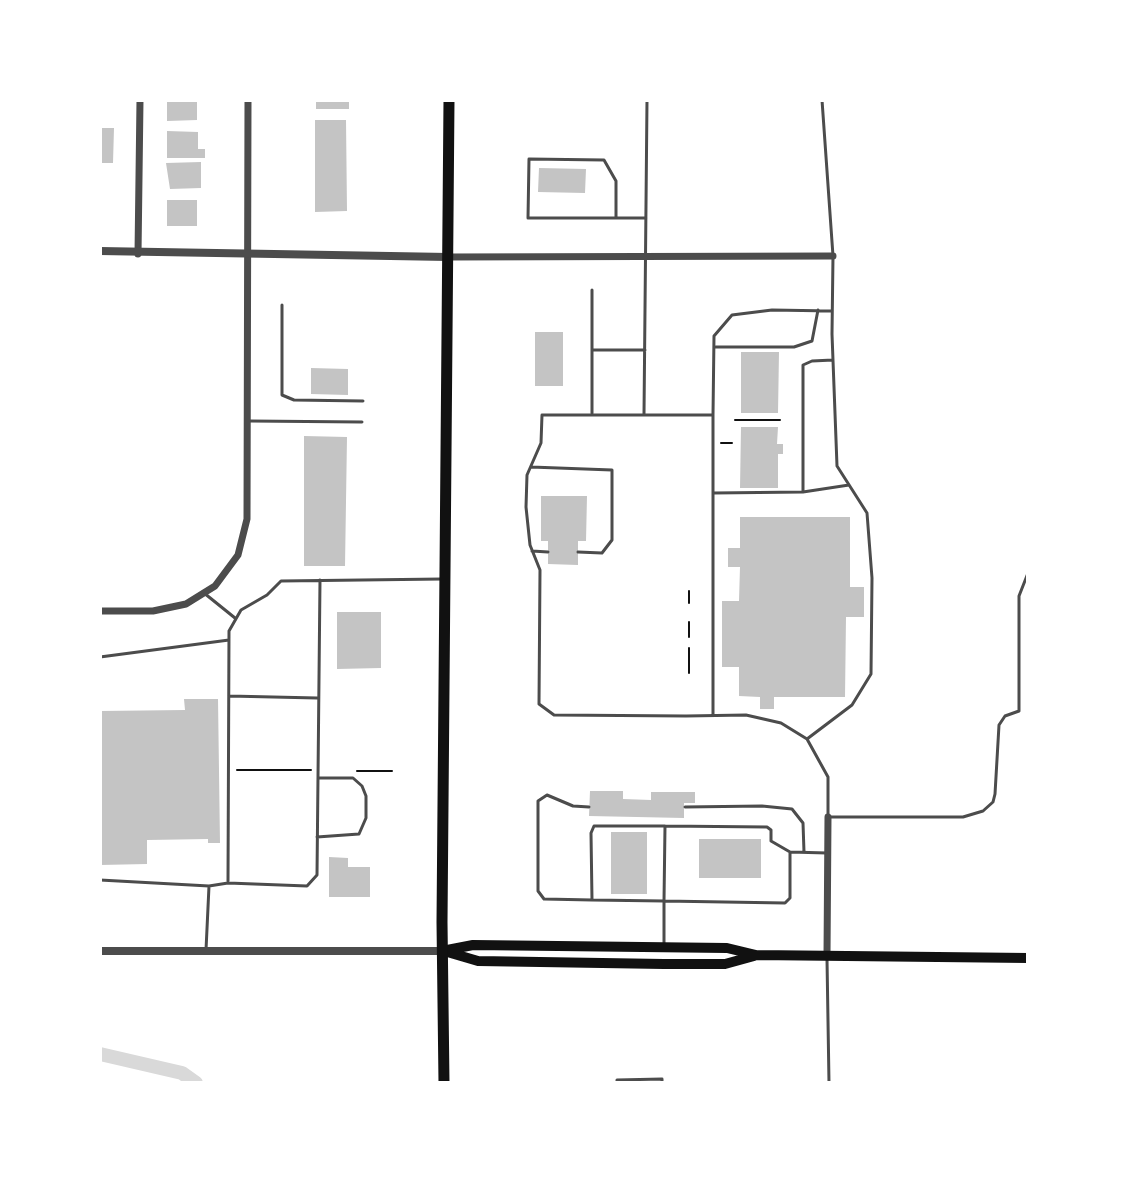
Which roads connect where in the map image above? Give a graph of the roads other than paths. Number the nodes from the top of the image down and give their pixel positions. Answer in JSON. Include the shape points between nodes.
{"nodes":[{"id":1,"x":140,"y":100,"type":"edge"},
{"id":2,"x":248,"y":100,"type":"edge"},
{"id":3,"x":449,"y":100,"type":"edge"},
{"id":4,"x":647,"y":100,"type":"edge"},
{"id":5,"x":822,"y":100,"type":"edge"},
{"id":6,"x":616,"y":218,"type":"junction"},
{"id":7,"x":646,"y":218,"type":"junction"},
{"id":8,"x":100,"y":251,"type":"edge"},
{"id":9,"x":138,"y":254,"type":"junction"},
{"id":10,"x":246,"y":255,"type":"junction"},
{"id":11,"x":833,"y":256,"type":"junction"},
{"id":12,"x":448,"y":257,"type":"junction"},
{"id":13,"x":645,"y":257,"type":"junction"},
{"id":14,"x":592,"y":290,"type":"dead end"},
{"id":15,"x":282,"y":305,"type":"dead end"},
{"id":16,"x":818,"y":310,"type":"junction"},
{"id":17,"x":832,"y":311,"type":"junction"},
{"id":18,"x":714,"y":347,"type":"junction"},
{"id":19,"x":592,"y":350,"type":"junction"},
{"id":20,"x":645,"y":350,"type":"junction"},
{"id":21,"x":833,"y":360,"type":"junction"},
{"id":22,"x":363,"y":401,"type":"dead end"},
{"id":23,"x":592,"y":414,"type":"junction"},
{"id":24,"x":644,"y":414,"type":"junction"},
{"id":25,"x":713,"y":415,"type":"junction"},
{"id":26,"x":246,"y":421,"type":"junction"},
{"id":27,"x":362,"y":422,"type":"dead end"},
{"id":28,"x":531,"y":467,"type":"junction"},
{"id":29,"x":849,"y":485,"type":"junction"},
{"id":30,"x":803,"y":492,"type":"junction"},
{"id":31,"x":713,"y":493,"type":"junction"},
{"id":32,"x":532,"y":551,"type":"junction"},
{"id":33,"x":548,"y":552,"type":"dead end"},
{"id":34,"x":578,"y":552,"type":"dead end"},
{"id":35,"x":1028,"y":573,"type":"edge"},
{"id":36,"x":445,"y":579,"type":"junction"},
{"id":37,"x":320,"y":580,"type":"junction"},
{"id":38,"x":204,"y":593,"type":"junction"},
{"id":39,"x":100,"y":611,"type":"edge"},
{"id":40,"x":236,"y":619,"type":"junction"},
{"id":41,"x":229,"y":640,"type":"junction"},
{"id":42,"x":100,"y":657,"type":"edge"},
{"id":43,"x":229,"y":696,"type":"junction"},
{"id":44,"x":319,"y":698,"type":"junction"},
{"id":45,"x":1019,"y":711,"type":"junction"},
{"id":46,"x":1028,"y":712,"type":"edge"},
{"id":47,"x":713,"y":715,"type":"junction"},
{"id":48,"x":807,"y":739,"type":"junction"},
{"id":49,"x":318,"y":778,"type":"junction"},
{"id":50,"x":589,"y":807,"type":"dead end"},
{"id":51,"x":685,"y":807,"type":"dead end"},
{"id":52,"x":828,"y":817,"type":"junction"},
{"id":53,"x":665,"y":826,"type":"junction"},
{"id":54,"x":317,"y":837,"type":"junction"},
{"id":55,"x":790,"y":852,"type":"junction"},
{"id":56,"x":804,"y":852,"type":"junction"},
{"id":57,"x":828,"y":853,"type":"junction"},
{"id":58,"x":100,"y":880,"type":"edge"},
{"id":59,"x":228,"y":883,"type":"junction"},
{"id":60,"x":209,"y":886,"type":"junction"},
{"id":61,"x":592,"y":900,"type":"junction"},
{"id":62,"x":664,"y":901,"type":"junction"},
{"id":63,"x":664,"y":948,"type":"junction"},
{"id":64,"x":100,"y":951,"type":"edge"},
{"id":65,"x":206,"y":951,"type":"junction"},
{"id":66,"x":442,"y":951,"type":"junction"},
{"id":67,"x":756,"y":955,"type":"junction"},
{"id":68,"x":827,"y":955,"type":"junction"},
{"id":69,"x":1028,"y":958,"type":"edge"},
{"id":70,"x":444,"y":1083,"type":"edge"},
{"id":71,"x":617,"y":1083,"type":"edge"},
{"id":72,"x":662,"y":1083,"type":"edge"},
{"id":73,"x":829,"y":1083,"type":"edge"}],
"edges":[{"from":1,"to":9,"type":"street"},
{"from":2,"to":10,"type":"street"},
{"from":3,"to":12,"type":"main road"},
{"from":4,"to":7,"type":"lane"},
{"from":5,"to":11,"type":"lane"},
{"from":6,"to":6,"type":"lane","via":[[528,218],[529,159],[604,160],[616,181]]},
{"from":6,"to":7,"type":"lane"},
{"from":7,"to":13,"type":"lane"},
{"from":8,"to":9,"type":"street"},
{"from":9,"to":10,"type":"street"},
{"from":10,"to":12,"type":"street"},
{"from":10,"to":26,"type":"street"},
{"from":11,"to":13,"type":"street"},
{"from":11,"to":17,"type":"lane"},
{"from":12,"to":13,"type":"street"},
{"from":12,"to":36,"type":"main road"},
{"from":13,"to":20,"type":"lane"},
{"from":14,"to":19,"type":"lane"},
{"from":15,"to":22,"type":"lane","via":[[282,395],[294,400]]},
{"from":16,"to":17,"type":"lane"},
{"from":16,"to":18,"type":"lane","via":[[732,315],[714,336]]},
{"from":16,"to":18,"type":"lane","via":[[812,341],[794,347]]},
{"from":17,"to":21,"type":"lane"},
{"from":18,"to":25,"type":"lane"},
{"from":19,"to":20,"type":"lane"},
{"from":19,"to":23,"type":"lane"},
{"from":20,"to":24,"type":"lane"},
{"from":21,"to":29,"type":"lane","via":[[837,466]]},
{"from":21,"to":30,"type":"lane","via":[[803,365]]},
{"from":23,"to":24,"type":"lane"},
{"from":23,"to":28,"type":"lane","via":[[542,415],[541,443]]},
{"from":24,"to":25,"type":"lane"},
{"from":25,"to":31,"type":"lane"},
{"from":26,"to":27,"type":"lane"},
{"from":26,"to":38,"type":"street","via":[[247,519],[238,555]]},
{"from":28,"to":32,"type":"lane","via":[[526,507]]},
{"from":28,"to":34,"type":"lane","via":[[612,470],[612,540],[602,553]]},
{"from":29,"to":30,"type":"lane"},
{"from":29,"to":48,"type":"lane","via":[[867,513],[871,674],[852,705]]},
{"from":30,"to":31,"type":"lane"},
{"from":31,"to":47,"type":"lane"},
{"from":32,"to":33,"type":"lane"},
{"from":32,"to":47,"type":"lane","via":[[540,570],[539,704],[554,715]]},
{"from":35,"to":45,"type":"lane","via":[[1019,596]]},
{"from":36,"to":37,"type":"lane"},
{"from":36,"to":66,"type":"main road"},
{"from":37,"to":40,"type":"lane","via":[[281,581]]},
{"from":37,"to":44,"type":"lane"},
{"from":38,"to":39,"type":"street","via":[[186,604],[153,611]]},
{"from":38,"to":40,"type":"lane"},
{"from":40,"to":41,"type":"lane"},
{"from":41,"to":42,"type":"lane"},
{"from":41,"to":43,"type":"lane"},
{"from":43,"to":44,"type":"lane"},
{"from":43,"to":59,"type":"lane"},
{"from":44,"to":49,"type":"lane"},
{"from":45,"to":46,"type":"lane"},
{"from":45,"to":52,"type":"lane","via":[[999,725],[995,794],[983,811],[963,817]]},
{"from":47,"to":48,"type":"lane","via":[[781,723]]},
{"from":48,"to":52,"type":"lane","via":[[828,777]]},
{"from":49,"to":54,"type":"lane"},
{"from":49,"to":54,"type":"lane","via":[[353,778],[366,796],[366,818],[359,834]]},
{"from":50,"to":61,"type":"lane","via":[[547,795],[538,801],[538,891],[544,899]]},
{"from":51,"to":56,"type":"lane","via":[[792,809],[803,823]]},
{"from":52,"to":57,"type":"street"},
{"from":53,"to":55,"type":"lane","via":[[767,827],[771,841]]},
{"from":53,"to":61,"type":"lane","via":[[591,828]]},
{"from":53,"to":62,"type":"lane"},
{"from":54,"to":59,"type":"lane","via":[[317,875],[307,886]]},
{"from":55,"to":56,"type":"lane"},
{"from":55,"to":62,"type":"lane","via":[[787,902]]},
{"from":56,"to":57,"type":"lane"},
{"from":57,"to":68,"type":"street"},
{"from":58,"to":60,"type":"lane"},
{"from":59,"to":60,"type":"lane"},
{"from":60,"to":65,"type":"lane"},
{"from":61,"to":62,"type":"lane"},
{"from":62,"to":63,"type":"lane"},
{"from":63,"to":66,"type":"main road","via":[[473,945]]},
{"from":63,"to":67,"type":"main road","via":[[727,948]]},
{"from":64,"to":65,"type":"street"},
{"from":65,"to":66,"type":"street"},
{"from":66,"to":67,"type":"main road","via":[[478,961],[649,964],[725,964]]},
{"from":66,"to":70,"type":"main road"},
{"from":67,"to":68,"type":"main road"},
{"from":68,"to":69,"type":"main road"},
{"from":68,"to":73,"type":"lane"},
{"from":71,"to":72,"type":"lane"}]}
